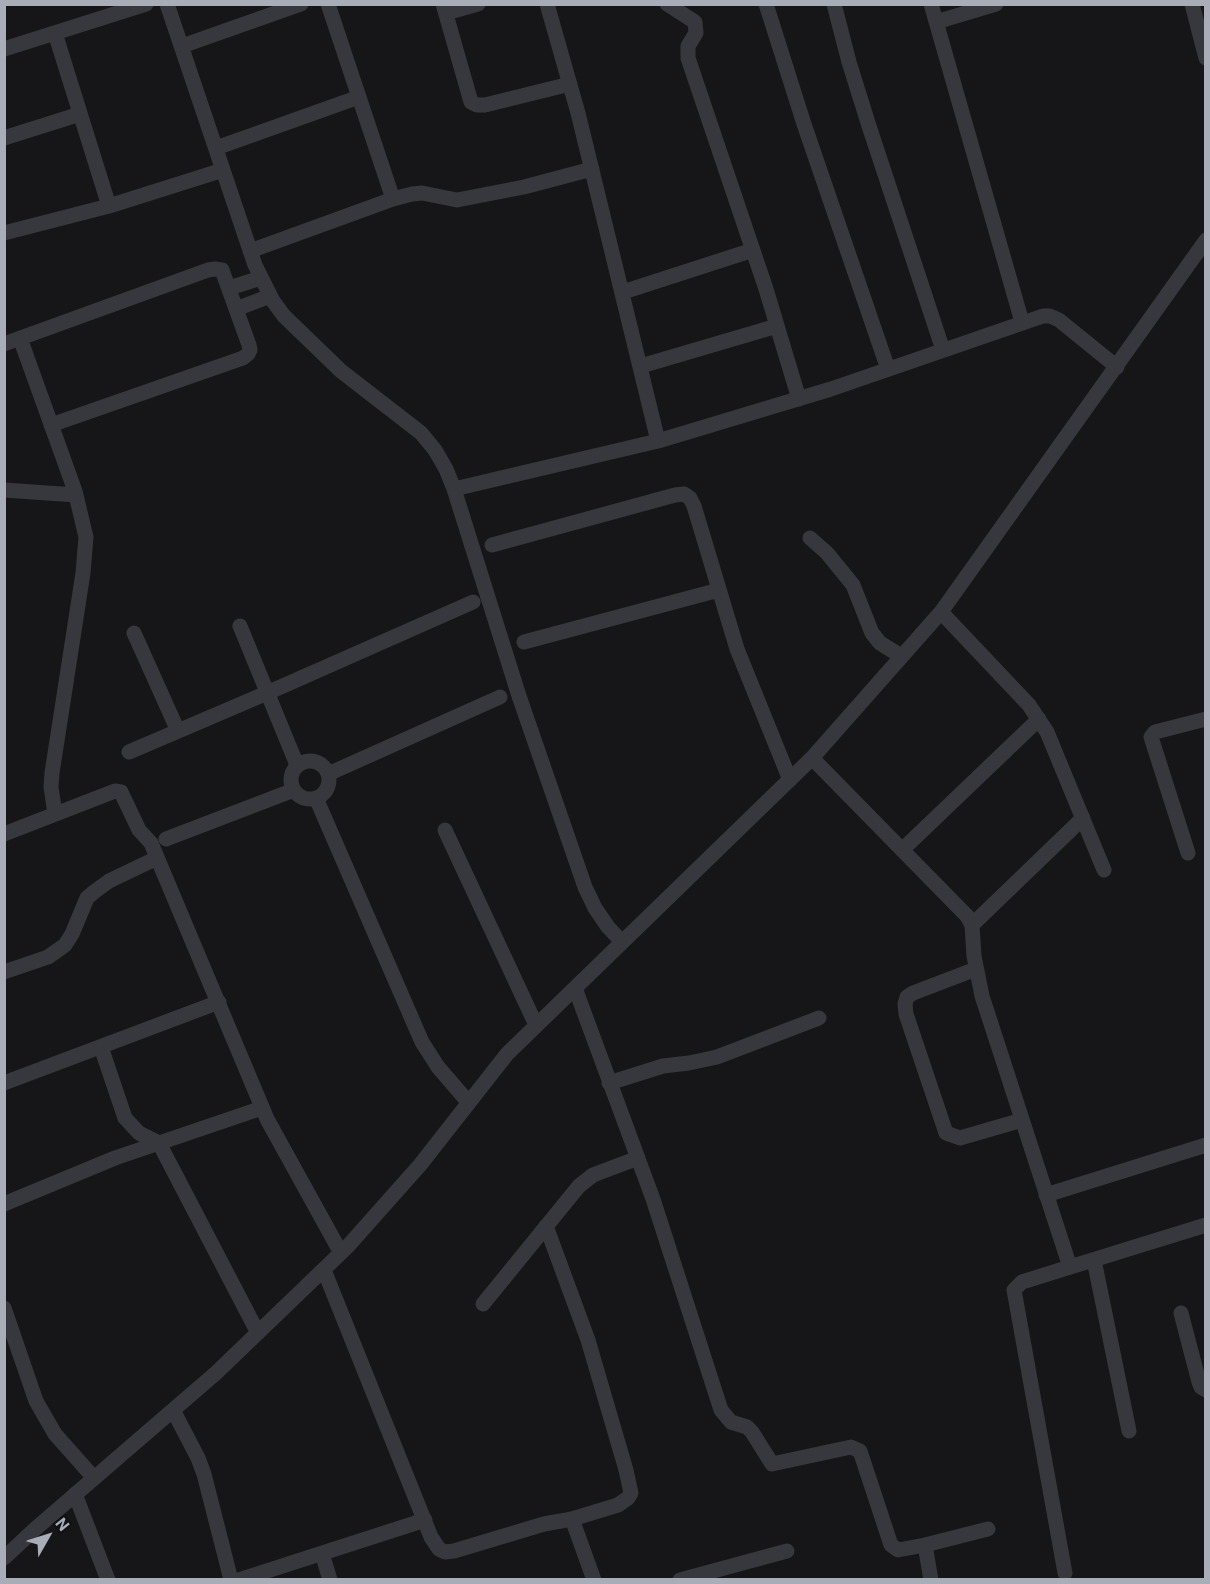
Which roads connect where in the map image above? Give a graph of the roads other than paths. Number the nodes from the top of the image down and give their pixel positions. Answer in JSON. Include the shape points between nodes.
{"nodes":[{"id":1,"x":146,"y":4,"type":"edge"},
{"id":2,"x":167,"y":4,"type":"edge"},
{"id":3,"x":301,"y":4,"type":"edge"},
{"id":4,"x":328,"y":4,"type":"edge"},
{"id":5,"x":478,"y":4,"type":"edge"},
{"id":6,"x":547,"y":4,"type":"edge"},
{"id":7,"x":667,"y":4,"type":"edge"},
{"id":8,"x":766,"y":4,"type":"edge"},
{"id":9,"x":834,"y":4,"type":"edge"},
{"id":10,"x":931,"y":4,"type":"edge"},
{"id":11,"x":996,"y":4,"type":"edge"},
{"id":12,"x":1192,"y":4,"type":"edge"},
{"id":13,"x":444,"y":9,"type":"edge"},
{"id":14,"x":936,"y":22,"type":"junction"},
{"id":15,"x":55,"y":33,"type":"junction"},
{"id":16,"x":182,"y":46,"type":"junction"},
{"id":17,"x":4,"y":49,"type":"edge"},
{"id":18,"x":1206,"y":58,"type":"edge"},
{"id":19,"x":570,"y":84,"type":"junction"},
{"id":20,"x":359,"y":97,"type":"junction"},
{"id":21,"x":80,"y":114,"type":"junction"},
{"id":22,"x":4,"y":138,"type":"edge"},
{"id":23,"x":216,"y":148,"type":"junction"},
{"id":24,"x":592,"y":169,"type":"junction"},
{"id":25,"x":223,"y":170,"type":"junction"},
{"id":26,"x":393,"y":199,"type":"junction"},
{"id":27,"x":109,"y":206,"type":"junction"},
{"id":28,"x":4,"y":233,"type":"edge"},
{"id":29,"x":1206,"y":240,"type":"edge"},
{"id":30,"x":753,"y":250,"type":"junction"},
{"id":31,"x":250,"y":251,"type":"junction"},
{"id":32,"x":261,"y":278,"type":"junction"},
{"id":33,"x":229,"y":288,"type":"junction"},
{"id":34,"x":623,"y":292,"type":"junction"},
{"id":35,"x":270,"y":297,"type":"junction"},
{"id":36,"x":236,"y":309,"type":"junction"},
{"id":37,"x":1022,"y":322,"type":"junction"},
{"id":38,"x":777,"y":326,"type":"junction"},
{"id":39,"x":20,"y":338,"type":"junction"},
{"id":40,"x":4,"y":344,"type":"edge"},
{"id":41,"x":943,"y":350,"type":"junction"},
{"id":42,"x":642,"y":366,"type":"junction"},
{"id":43,"x":1117,"y":367,"type":"junction"},
{"id":44,"x":888,"y":369,"type":"junction"},
{"id":45,"x":799,"y":399,"type":"junction"},
{"id":46,"x":51,"y":424,"type":"junction"},
{"id":47,"x":658,"y":441,"type":"junction"},
{"id":48,"x":454,"y":489,"type":"junction"},
{"id":49,"x":4,"y":490,"type":"edge"},
{"id":50,"x":76,"y":495,"type":"junction"},
{"id":51,"x":810,"y":538,"type":"dead end"},
{"id":52,"x":492,"y":545,"type":"dead end"},
{"id":53,"x":719,"y":590,"type":"junction"},
{"id":54,"x":473,"y":602,"type":"dead end"},
{"id":55,"x":941,"y":612,"type":"junction"},
{"id":56,"x":240,"y":626,"type":"dead end"},
{"id":57,"x":134,"y":633,"type":"dead end"},
{"id":58,"x":524,"y":642,"type":"dead end"},
{"id":59,"x":902,"y":657,"type":"junction"},
{"id":60,"x":267,"y":693,"type":"junction"},
{"id":61,"x":500,"y":697,"type":"dead end"},
{"id":62,"x":1039,"y":719,"type":"junction"},
{"id":63,"x":1206,"y":719,"type":"edge"},
{"id":64,"x":178,"y":731,"type":"junction"},
{"id":65,"x":129,"y":752,"type":"dead end"},
{"id":66,"x":812,"y":758,"type":"junction"},
{"id":67,"x":297,"y":765,"type":"junction"},
{"id":68,"x":328,"y":774,"type":"junction"},
{"id":69,"x":790,"y":780,"type":"junction"},
{"id":70,"x":294,"y":790,"type":"junction"},
{"id":71,"x":316,"y":798,"type":"junction"},
{"id":72,"x":55,"y":814,"type":"junction"},
{"id":73,"x":1083,"y":818,"type":"junction"},
{"id":74,"x":445,"y":830,"type":"dead end"},
{"id":75,"x":4,"y":834,"type":"edge"},
{"id":76,"x":166,"y":839,"type":"dead end"},
{"id":77,"x":902,"y":850,"type":"junction"},
{"id":78,"x":1188,"y":853,"type":"dead end"},
{"id":79,"x":157,"y":858,"type":"junction"},
{"id":80,"x":1104,"y":870,"type":"dead end"},
{"id":81,"x":972,"y":924,"type":"junction"},
{"id":82,"x":621,"y":942,"type":"junction"},
{"id":83,"x":976,"y":969,"type":"junction"},
{"id":84,"x":4,"y":972,"type":"edge"},
{"id":85,"x":574,"y":988,"type":"junction"},
{"id":86,"x":219,"y":1002,"type":"junction"},
{"id":87,"x":819,"y":1018,"type":"dead end"},
{"id":88,"x":536,"y":1025,"type":"junction"},
{"id":89,"x":100,"y":1047,"type":"junction"},
{"id":90,"x":4,"y":1083,"type":"edge"},
{"id":91,"x":609,"y":1083,"type":"junction"},
{"id":92,"x":469,"y":1103,"type":"junction"},
{"id":93,"x":262,"y":1108,"type":"junction"},
{"id":94,"x":1023,"y":1120,"type":"junction"},
{"id":95,"x":159,"y":1143,"type":"junction"},
{"id":96,"x":1206,"y":1145,"type":"edge"},
{"id":97,"x":638,"y":1158,"type":"junction"},
{"id":98,"x":1047,"y":1195,"type":"junction"},
{"id":99,"x":4,"y":1204,"type":"edge"},
{"id":100,"x":1206,"y":1225,"type":"edge"},
{"id":101,"x":546,"y":1226,"type":"junction"},
{"id":102,"x":341,"y":1253,"type":"junction"},
{"id":103,"x":1094,"y":1260,"type":"junction"},
{"id":104,"x":1070,"y":1267,"type":"junction"},
{"id":105,"x":324,"y":1270,"type":"junction"},
{"id":106,"x":483,"y":1304,"type":"dead end"},
{"id":107,"x":4,"y":1308,"type":"edge"},
{"id":108,"x":1181,"y":1313,"type":"dead end"},
{"id":109,"x":258,"y":1333,"type":"junction"},
{"id":110,"x":1206,"y":1390,"type":"edge"},
{"id":111,"x":173,"y":1410,"type":"junction"},
{"id":112,"x":1129,"y":1431,"type":"dead end"},
{"id":113,"x":94,"y":1478,"type":"junction"},
{"id":114,"x":75,"y":1494,"type":"junction"},
{"id":115,"x":572,"y":1519,"type":"junction"},
{"id":116,"x":425,"y":1520,"type":"junction"},
{"id":117,"x":988,"y":1529,"type":"dead end"},
{"id":118,"x":925,"y":1545,"type":"junction"},
{"id":119,"x":787,"y":1551,"type":"dead end"},
{"id":120,"x":322,"y":1553,"type":"junction"},
{"id":121,"x":4,"y":1558,"type":"edge"},
{"id":122,"x":1065,"y":1573,"type":"dead end"},
{"id":123,"x":108,"y":1580,"type":"edge"},
{"id":124,"x":231,"y":1580,"type":"edge"},
{"id":125,"x":239,"y":1580,"type":"edge"},
{"id":126,"x":330,"y":1580,"type":"edge"},
{"id":127,"x":594,"y":1580,"type":"edge"},
{"id":128,"x":680,"y":1580,"type":"edge"},
{"id":129,"x":931,"y":1580,"type":"edge"}],
"edges":[{"from":1,"to":15,"type":"street"},
{"from":2,"to":16,"type":"street"},
{"from":3,"to":16,"type":"street"},
{"from":4,"to":20,"type":"street"},
{"from":5,"to":13,"type":"street"},
{"from":6,"to":19,"type":"street"},
{"from":7,"to":30,"type":"street","via":[[695,22],[696,33],[688,46],[688,58]]},
{"from":8,"to":44,"type":"street"},
{"from":9,"to":41,"type":"street","via":[[869,126]]},
{"from":10,"to":14,"type":"street"},
{"from":11,"to":14,"type":"street"},
{"from":12,"to":18,"type":"street"},
{"from":13,"to":19,"type":"street","via":[[471,102],[485,105]]},
{"from":14,"to":37,"type":"street"},
{"from":15,"to":17,"type":"street"},
{"from":15,"to":21,"type":"street"},
{"from":16,"to":23,"type":"street"},
{"from":19,"to":24,"type":"street"},
{"from":20,"to":23,"type":"street"},
{"from":20,"to":26,"type":"street"},
{"from":21,"to":22,"type":"street"},
{"from":21,"to":27,"type":"street"},
{"from":23,"to":25,"type":"street"},
{"from":24,"to":26,"type":"street","via":[[457,200],[422,193]]},
{"from":24,"to":34,"type":"street"},
{"from":25,"to":27,"type":"street"},
{"from":25,"to":31,"type":"street"},
{"from":26,"to":31,"type":"street"},
{"from":27,"to":28,"type":"street"},
{"from":29,"to":43,"type":"street"},
{"from":30,"to":34,"type":"street"},
{"from":30,"to":38,"type":"street"},
{"from":31,"to":32,"type":"street"},
{"from":32,"to":33,"type":"street"},
{"from":32,"to":35,"type":"street"},
{"from":33,"to":36,"type":"street"},
{"from":33,"to":39,"type":"street","via":[[222,270],[215,268]]},
{"from":34,"to":42,"type":"street"},
{"from":35,"to":36,"type":"street"},
{"from":35,"to":48,"type":"street","via":[[284,316],[341,371],[421,433],[435,450]]},
{"from":36,"to":46,"type":"street","via":[[250,350],[243,358]]},
{"from":37,"to":41,"type":"street"},
{"from":37,"to":43,"type":"street","via":[[1043,316],[1059,320]]},
{"from":38,"to":42,"type":"street"},
{"from":38,"to":45,"type":"street"},
{"from":39,"to":40,"type":"street"},
{"from":39,"to":46,"type":"street"},
{"from":41,"to":44,"type":"street"},
{"from":42,"to":47,"type":"street"},
{"from":43,"to":55,"type":"street"},
{"from":44,"to":45,"type":"street"},
{"from":45,"to":47,"type":"street"},
{"from":46,"to":50,"type":"street"},
{"from":47,"to":48,"type":"street"},
{"from":48,"to":82,"type":"street","via":[[585,887],[601,917]]},
{"from":49,"to":50,"type":"street"},
{"from":50,"to":72,"type":"street","via":[[86,537],[52,773]]},
{"from":51,"to":59,"type":"street","via":[[852,585],[872,633]]},
{"from":52,"to":53,"type":"street","via":[[684,494],[694,506]]},
{"from":53,"to":58,"type":"street"},
{"from":53,"to":69,"type":"street","via":[[737,649]]},
{"from":54,"to":60,"type":"street"},
{"from":55,"to":59,"type":"street"},
{"from":55,"to":62,"type":"street"},
{"from":56,"to":60,"type":"street"},
{"from":57,"to":64,"type":"street"},
{"from":59,"to":66,"type":"street"},
{"from":60,"to":64,"type":"street"},
{"from":60,"to":67,"type":"street"},
{"from":61,"to":68,"type":"street"},
{"from":62,"to":73,"type":"street"},
{"from":62,"to":77,"type":"street"},
{"from":63,"to":78,"type":"street","via":[[1155,732],[1151,737]]},
{"from":64,"to":65,"type":"street"},
{"from":66,"to":69,"type":"street"},
{"from":66,"to":77,"type":"street"},
{"from":67,"to":68,"type":"street","via":[[315,761]]},
{"from":67,"to":70,"type":"street","via":[[291,777]]},
{"from":68,"to":71,"type":"street","via":[[326,791]]},
{"from":69,"to":82,"type":"street"},
{"from":70,"to":71,"type":"street","via":[[304,798]]},
{"from":70,"to":76,"type":"street"},
{"from":71,"to":92,"type":"street","via":[[422,1042]]},
{"from":72,"to":75,"type":"street"},
{"from":72,"to":79,"type":"street","via":[[118,790]]},
{"from":73,"to":80,"type":"street"},
{"from":73,"to":81,"type":"street"},
{"from":74,"to":88,"type":"street"},
{"from":77,"to":81,"type":"street"},
{"from":79,"to":84,"type":"street","via":[[109,881],[87,898],[72,934],[58,950]]},
{"from":79,"to":86,"type":"street"},
{"from":81,"to":83,"type":"street"},
{"from":82,"to":85,"type":"street"},
{"from":83,"to":94,"type":"street"},
{"from":83,"to":94,"type":"street","via":[[913,993],[907,997],[906,1014],[946,1133],[960,1138]]},
{"from":85,"to":88,"type":"street"},
{"from":85,"to":91,"type":"street"},
{"from":86,"to":89,"type":"street"},
{"from":86,"to":93,"type":"street"},
{"from":87,"to":91,"type":"street","via":[[717,1057],[663,1066]]},
{"from":88,"to":92,"type":"street","via":[[507,1054]]},
{"from":89,"to":90,"type":"street"},
{"from":89,"to":95,"type":"street","via":[[125,1118],[139,1133]]},
{"from":91,"to":97,"type":"street"},
{"from":92,"to":102,"type":"street"},
{"from":93,"to":95,"type":"street"},
{"from":93,"to":102,"type":"street"},
{"from":94,"to":98,"type":"street"},
{"from":95,"to":99,"type":"street"},
{"from":95,"to":109,"type":"street"},
{"from":96,"to":98,"type":"street"},
{"from":97,"to":101,"type":"street","via":[[593,1175]]},
{"from":97,"to":118,"type":"street","via":[[726,1417],[752,1432],[772,1464],[856,1448],[891,1545],[898,1550]]},
{"from":98,"to":104,"type":"street"},
{"from":100,"to":103,"type":"street"},
{"from":101,"to":106,"type":"street"},
{"from":101,"to":115,"type":"street","via":[[588,1340],[631,1486],[628,1498],[618,1505]]},
{"from":102,"to":105,"type":"street"},
{"from":103,"to":104,"type":"street"},
{"from":103,"to":112,"type":"street"},
{"from":104,"to":122,"type":"street","via":[[1022,1282],[1014,1290]]},
{"from":105,"to":109,"type":"street"},
{"from":105,"to":116,"type":"street"},
{"from":107,"to":113,"type":"street","via":[[36,1401],[55,1434]]},
{"from":108,"to":110,"type":"street","via":[[1201,1387]]},
{"from":109,"to":111,"type":"street"},
{"from":111,"to":113,"type":"street"},
{"from":111,"to":124,"type":"street","via":[[204,1474]]},
{"from":113,"to":114,"type":"street"},
{"from":114,"to":121,"type":"street"},
{"from":114,"to":123,"type":"street"},
{"from":115,"to":116,"type":"street","via":[[445,1552],[435,1544]]},
{"from":115,"to":127,"type":"street"},
{"from":116,"to":120,"type":"street"},
{"from":117,"to":118,"type":"street"},
{"from":118,"to":129,"type":"street"},
{"from":119,"to":128,"type":"street"},
{"from":120,"to":125,"type":"street"},
{"from":120,"to":126,"type":"street"}]}
